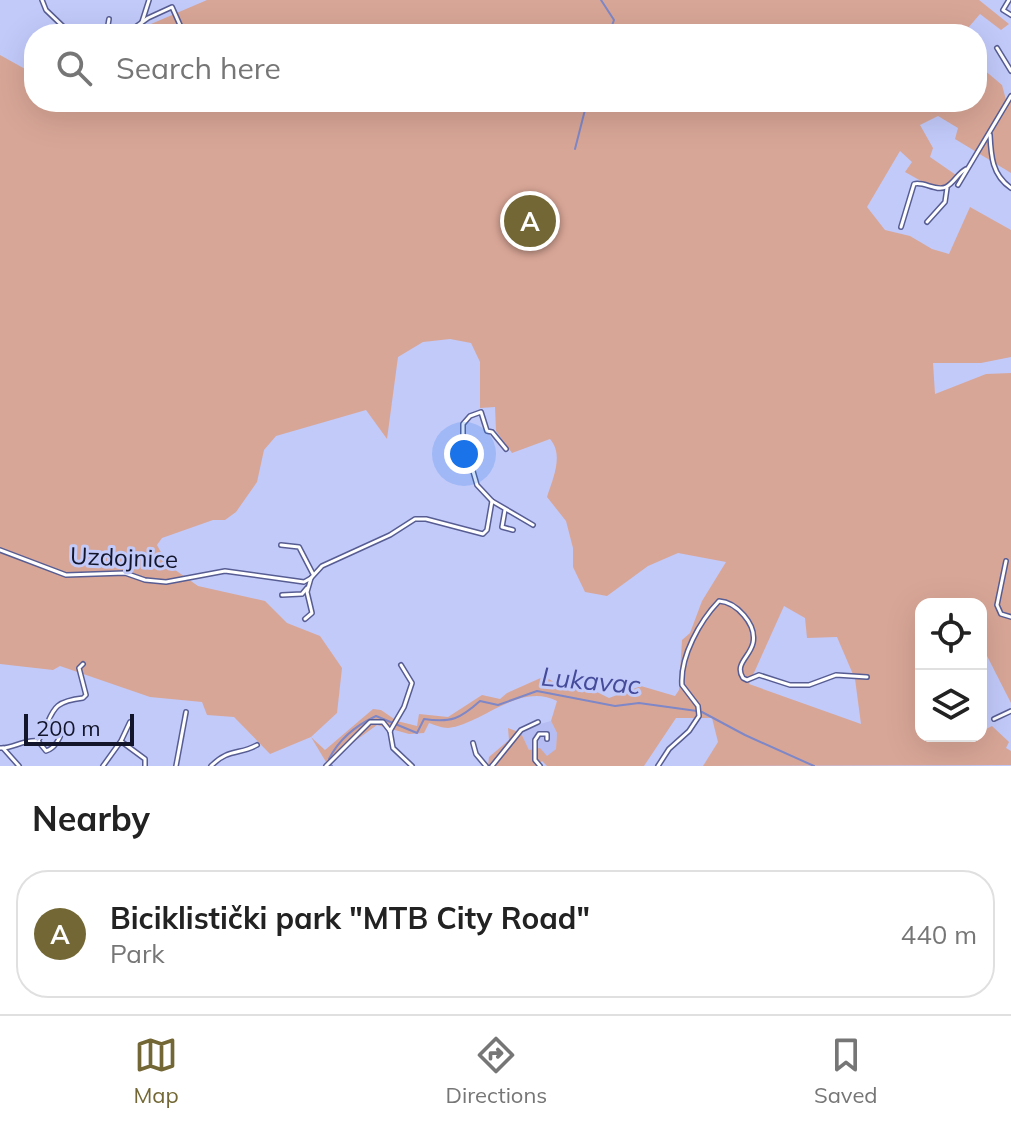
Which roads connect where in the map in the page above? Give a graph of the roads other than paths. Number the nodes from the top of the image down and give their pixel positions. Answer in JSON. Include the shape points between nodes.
{"nodes":[{"id":1,"x":42,"y":0,"type":"edge"},
{"id":2,"x":149,"y":0,"type":"edge"},
{"id":3,"x":1009,"y":0,"type":"edge"},
{"id":4,"x":1011,"y":15,"type":"edge"},
{"id":5,"x":109,"y":19,"type":"dead end"},
{"id":6,"x":142,"y":22,"type":"junction"},
{"id":7,"x":61,"y":24,"type":"edge"},
{"id":8,"x":108,"y":24,"type":"edge"},
{"id":9,"x":139,"y":24,"type":"edge"},
{"id":10,"x":180,"y":24,"type":"edge"},
{"id":11,"x":997,"y":48,"type":"dead end"},
{"id":12,"x":1011,"y":71,"type":"edge"},
{"id":13,"x":1011,"y":96,"type":"edge"},
{"id":14,"x":989,"y":131,"type":"junction"},
{"id":15,"x":966,"y":169,"type":"junction"},
{"id":16,"x":958,"y":185,"type":"dead end"},
{"id":17,"x":947,"y":187,"type":"junction"},
{"id":18,"x":1011,"y":188,"type":"edge"},
{"id":19,"x":927,"y":222,"type":"dead end"},
{"id":20,"x":901,"y":227,"type":"dead end"},
{"id":21,"x":506,"y":449,"type":"dead end"},
{"id":22,"x":492,"y":501,"type":"junction"},
{"id":23,"x":505,"y":510,"type":"junction"},
{"id":24,"x":533,"y":525,"type":"dead end"},
{"id":25,"x":513,"y":530,"type":"dead end"},
{"id":26,"x":281,"y":545,"type":"dead end"},
{"id":27,"x":0,"y":550,"type":"edge"},
{"id":28,"x":1006,"y":561,"type":"dead end"},
{"id":29,"x":312,"y":576,"type":"junction"},
{"id":30,"x":308,"y":587,"type":"junction"},
{"id":31,"x":282,"y":595,"type":"dead end"},
{"id":32,"x":1011,"y":617,"type":"edge"},
{"id":33,"x":305,"y":619,"type":"dead end"},
{"id":34,"x":83,"y":664,"type":"dead end"},
{"id":35,"x":401,"y":665,"type":"dead end"},
{"id":36,"x":867,"y":677,"type":"dead end"},
{"id":37,"x":1011,"y":711,"type":"edge"},
{"id":38,"x":186,"y":712,"type":"dead end"},
{"id":39,"x":994,"y":719,"type":"dead end"},
{"id":40,"x":130,"y":722,"type":"dead end"},
{"id":41,"x":538,"y":722,"type":"dead end"},
{"id":42,"x":393,"y":726,"type":"junction"},
{"id":43,"x":64,"y":728,"type":"dead end"},
{"id":44,"x":547,"y":739,"type":"dead end"},
{"id":45,"x":38,"y":741,"type":"junction"},
{"id":46,"x":121,"y":741,"type":"junction"},
{"id":47,"x":473,"y":743,"type":"dead end"},
{"id":48,"x":257,"y":745,"type":"dead end"},
{"id":49,"x":2,"y":748,"type":"edge"},
{"id":50,"x":332,"y":760,"type":"junction"},
{"id":51,"x":19,"y":766,"type":"edge"},
{"id":52,"x":103,"y":766,"type":"edge"},
{"id":53,"x":145,"y":766,"type":"edge"},
{"id":54,"x":176,"y":766,"type":"edge"},
{"id":55,"x":211,"y":766,"type":"edge"},
{"id":56,"x":326,"y":766,"type":"edge"},
{"id":57,"x":334,"y":766,"type":"edge"},
{"id":58,"x":412,"y":766,"type":"edge"},
{"id":59,"x":486,"y":766,"type":"edge"},
{"id":60,"x":492,"y":766,"type":"edge"},
{"id":61,"x":540,"y":766,"type":"edge"},
{"id":62,"x":658,"y":766,"type":"edge"}],
"edges":[{"from":1,"to":7,"type":"street"},
{"from":2,"to":6,"type":"street"},
{"from":3,"to":4,"type":"street","via":[[1003,10]]},
{"from":5,"to":8,"type":"street"},
{"from":6,"to":9,"type":"street"},
{"from":6,"to":10,"type":"street","via":[[172,7]]},
{"from":11,"to":12,"type":"street"},
{"from":13,"to":14,"type":"street"},
{"from":14,"to":15,"type":"street"},
{"from":14,"to":18,"type":"street","via":[[992,163]]},
{"from":15,"to":16,"type":"street"},
{"from":15,"to":17,"type":"street"},
{"from":17,"to":19,"type":"street","via":[[945,202]]},
{"from":17,"to":20,"type":"street","via":[[914,184]]},
{"from":21,"to":22,"type":"street","via":[[484,427],[481,412],[463,424],[477,485]]},
{"from":22,"to":23,"type":"street"},
{"from":22,"to":29,"type":"street","name":"Uzdojnice","via":[[483,534],[415,519]]},
{"from":23,"to":24,"type":"street"},
{"from":23,"to":25,"type":"street","via":[[502,527]]},
{"from":26,"to":29,"type":"street","via":[[299,547]]},
{"from":27,"to":29,"type":"street","name":"Uzdojnice","via":[[66,575],[125,573],[166,582],[213,571],[300,582]]},
{"from":28,"to":32,"type":"street","via":[[997,605],[1001,614]]},
{"from":29,"to":30,"type":"street"},
{"from":30,"to":31,"type":"street","via":[[302,594]]},
{"from":30,"to":33,"type":"street","via":[[312,613]]},
{"from":34,"to":45,"type":"street","via":[[79,668],[86,695],[58,703]]},
{"from":35,"to":42,"type":"street","via":[[412,683]]},
{"from":36,"to":62,"type":"street","via":[[836,675],[809,685],[759,675],[743,678],[740,665],[754,638],[741,612],[719,601],[698,625],[684,664],[682,685],[699,716]]},
{"from":37,"to":39,"type":"street"},
{"from":38,"to":54,"type":"street"},
{"from":40,"to":46,"type":"street"},
{"from":41,"to":60,"type":"street","via":[[521,730]]},
{"from":42,"to":50,"type":"street","via":[[370,722]]},
{"from":42,"to":58,"type":"street","via":[[393,748]]},
{"from":43,"to":45,"type":"street","via":[[49,750]]},
{"from":44,"to":61,"type":"street","via":[[547,734],[539,734],[535,740]]},
{"from":45,"to":49,"type":"street"},
{"from":46,"to":52,"type":"street"},
{"from":46,"to":53,"type":"street","via":[[145,759]]},
{"from":47,"to":59,"type":"street"},
{"from":48,"to":55,"type":"street","via":[[235,750]]},
{"from":49,"to":51,"type":"street"},
{"from":50,"to":56,"type":"street"},
{"from":50,"to":57,"type":"street"}]}
